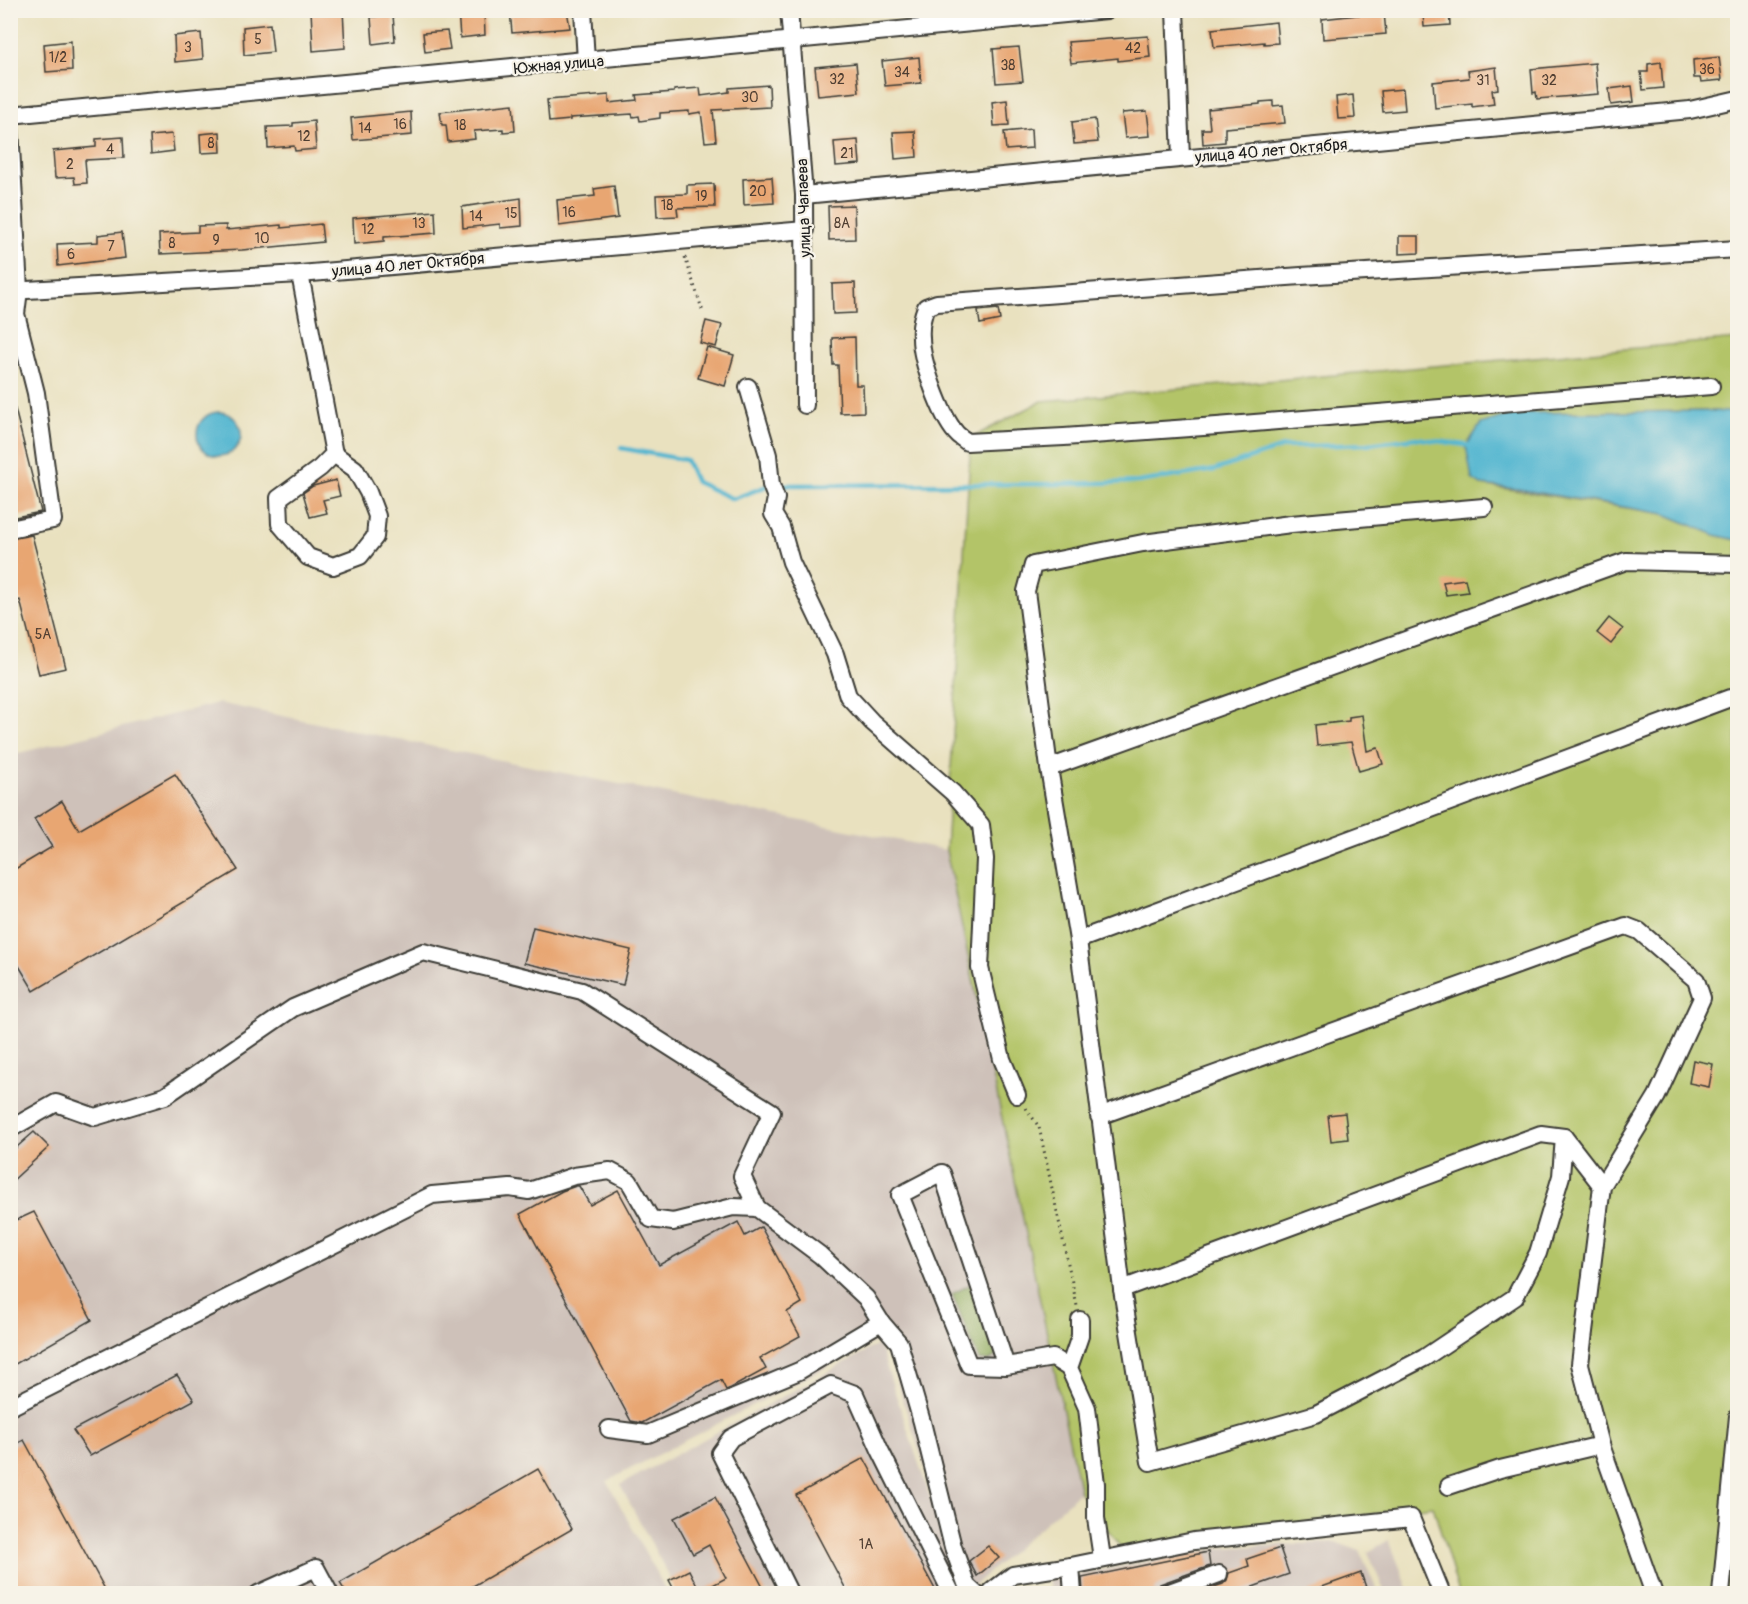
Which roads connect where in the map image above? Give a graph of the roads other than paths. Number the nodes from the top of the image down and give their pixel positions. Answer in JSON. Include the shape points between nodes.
{"nodes":[{"id":1,"x":583,"y":10,"type":"edge"},
{"id":2,"x":789,"y":10,"type":"edge"},
{"id":3,"x":1107,"y":10,"type":"edge"},
{"id":4,"x":1175,"y":10,"type":"edge"},
{"id":5,"x":792,"y":42,"type":"junction"},
{"id":6,"x":586,"y":61,"type":"junction"},
{"id":7,"x":1737,"y":99,"type":"edge"},
{"id":8,"x":10,"y":116,"type":"edge"},
{"id":9,"x":10,"y":128,"type":"edge"},
{"id":10,"x":1181,"y":158,"type":"junction"},
{"id":11,"x":804,"y":195,"type":"junction"},
{"id":12,"x":805,"y":230,"type":"junction"},
{"id":13,"x":1737,"y":249,"type":"edge"},
{"id":14,"x":300,"y":274,"type":"junction"},
{"id":15,"x":15,"y":291,"type":"edge"},
{"id":16,"x":1711,"y":386,"type":"dead end"},
{"id":17,"x":748,"y":387,"type":"dead end"},
{"id":18,"x":805,"y":405,"type":"dead end"},
{"id":19,"x":334,"y":454,"type":"junction"},
{"id":20,"x":1484,"y":507,"type":"dead end"},
{"id":21,"x":10,"y":529,"type":"edge"},
{"id":22,"x":1737,"y":564,"type":"edge"},
{"id":23,"x":1737,"y":698,"type":"edge"},
{"id":24,"x":1049,"y":768,"type":"junction"},
{"id":25,"x":1078,"y":940,"type":"junction"},
{"id":26,"x":1017,"y":1095,"type":"road end"},
{"id":27,"x":1099,"y":1116,"type":"junction"},
{"id":28,"x":10,"y":1129,"type":"edge"},
{"id":29,"x":1564,"y":1137,"type":"junction"},
{"id":30,"x":1602,"y":1186,"type":"junction"},
{"id":31,"x":757,"y":1209,"type":"junction"},
{"id":32,"x":1122,"y":1289,"type":"junction"},
{"id":33,"x":1080,"y":1320,"type":"road end"},
{"id":34,"x":881,"y":1322,"type":"junction"},
{"id":35,"x":1006,"y":1366,"type":"junction"},
{"id":36,"x":1070,"y":1368,"type":"junction"},
{"id":37,"x":10,"y":1407,"type":"edge"},
{"id":38,"x":1737,"y":1416,"type":"edge"},
{"id":39,"x":609,"y":1429,"type":"dead end"},
{"id":40,"x":1601,"y":1445,"type":"junction"},
{"id":41,"x":1449,"y":1485,"type":"dead end"},
{"id":42,"x":1102,"y":1558,"type":"junction"},
{"id":43,"x":1071,"y":1566,"type":"junction"},
{"id":44,"x":1219,"y":1574,"type":"dead end"},
{"id":45,"x":258,"y":1593,"type":"edge"},
{"id":46,"x":330,"y":1593,"type":"edge"},
{"id":47,"x":790,"y":1593,"type":"edge"},
{"id":48,"x":952,"y":1593,"type":"edge"},
{"id":49,"x":976,"y":1593,"type":"edge"},
{"id":50,"x":992,"y":1593,"type":"edge"},
{"id":51,"x":1073,"y":1593,"type":"edge"},
{"id":52,"x":1164,"y":1593,"type":"edge"},
{"id":53,"x":1442,"y":1593,"type":"edge"},
{"id":54,"x":1654,"y":1593,"type":"edge"},
{"id":55,"x":1721,"y":1593,"type":"edge"}],
"edges":[{"from":1,"to":6,"type":"street"},
{"from":2,"to":5,"type":"street","name":"улица Чапаева"},
{"from":3,"to":5,"type":"street","name":"Южная улица"},
{"from":4,"to":10,"type":"street"},
{"from":5,"to":6,"type":"street","name":"Южная улица"},
{"from":5,"to":11,"type":"street","name":"улица Чапаева"},
{"from":6,"to":8,"type":"street","name":"Южная улица"},
{"from":7,"to":10,"type":"street","name":"улица 40 лет Октября","via":[[1690,110]]},
{"from":9,"to":15,"type":"street"},
{"from":10,"to":11,"type":"street","name":"улица 40 лет Октября"},
{"from":11,"to":12,"type":"street","name":"улица Чапаева"},
{"from":12,"to":14,"type":"street","name":"улица 40 лет Октября"},
{"from":12,"to":18,"type":"street","name":"улица Чапаева"},
{"from":13,"to":16,"type":"street","via":[[948,302],[926,306],[921,320],[920,341],[939,402],[956,434],[967,442],[1193,428]]},
{"from":14,"to":15,"type":"street","name":"улица 40 лет Октября"},
{"from":14,"to":19,"type":"street"},
{"from":15,"to":21,"type":"street","via":[[16,314],[36,393],[53,520]]},
{"from":17,"to":26,"type":"street","via":[[768,454],[776,498],[773,514],[835,654],[848,696],[981,825],[985,859],[980,968],[1002,1059]]},
{"from":19,"to":19,"type":"street","via":[[355,469],[377,516],[375,537],[360,556],[333,566],[308,557],[280,524],[279,498]]},
{"from":20,"to":24,"type":"street","via":[[1155,541],[1033,565],[1026,591]]},
{"from":22,"to":24,"type":"street","via":[[1626,561]]},
{"from":23,"to":25,"type":"street"},
{"from":24,"to":25,"type":"street"},
{"from":25,"to":27,"type":"street"},
{"from":27,"to":30,"type":"street","via":[[1626,926],[1639,931],[1696,980],[1702,998],[1657,1096]]},
{"from":27,"to":32,"type":"street"},
{"from":28,"to":31,"type":"street","via":[[56,1103],[95,1117],[165,1096],[293,1008],[423,952],[582,991],[772,1112],[741,1176]]},
{"from":29,"to":30,"type":"street"},
{"from":29,"to":32,"type":"street","via":[[1541,1134]]},
{"from":29,"to":32,"type":"street","via":[[1561,1176],[1538,1253],[1515,1297],[1424,1359],[1316,1414],[1150,1462]]},
{"from":30,"to":40,"type":"street","via":[[1580,1364]]},
{"from":31,"to":34,"type":"street","via":[[820,1255],[866,1298]]},
{"from":31,"to":37,"type":"street","via":[[734,1207],[673,1222],[651,1219],[628,1181],[610,1171],[574,1176],[529,1191],[510,1188],[432,1195]]},
{"from":33,"to":36,"type":"street","via":[[1080,1336]]},
{"from":34,"to":39,"type":"street","via":[[799,1371],[648,1434]]},
{"from":34,"to":49,"type":"street","via":[[899,1343],[953,1547],[968,1586]]},
{"from":35,"to":35,"type":"street","via":[[946,1184],[942,1173],[900,1195],[969,1365]]},
{"from":35,"to":36,"type":"street","via":[[1053,1358]]},
{"from":36,"to":42,"type":"street","via":[[1088,1408]]},
{"from":38,"to":55,"type":"street"},
{"from":40,"to":41,"type":"street","via":[[1500,1468]]},
{"from":40,"to":54,"type":"street"},
{"from":42,"to":43,"type":"street"},
{"from":42,"to":53,"type":"street","via":[[1194,1541],[1411,1518]]},
{"from":43,"to":50,"type":"street","via":[[1013,1575]]},
{"from":43,"to":51,"type":"street"},
{"from":44,"to":52,"type":"street"},
{"from":45,"to":46,"type":"street","via":[[316,1568]]},
{"from":47,"to":48,"type":"street","via":[[720,1453],[731,1438],[831,1385],[855,1394]]}]}
